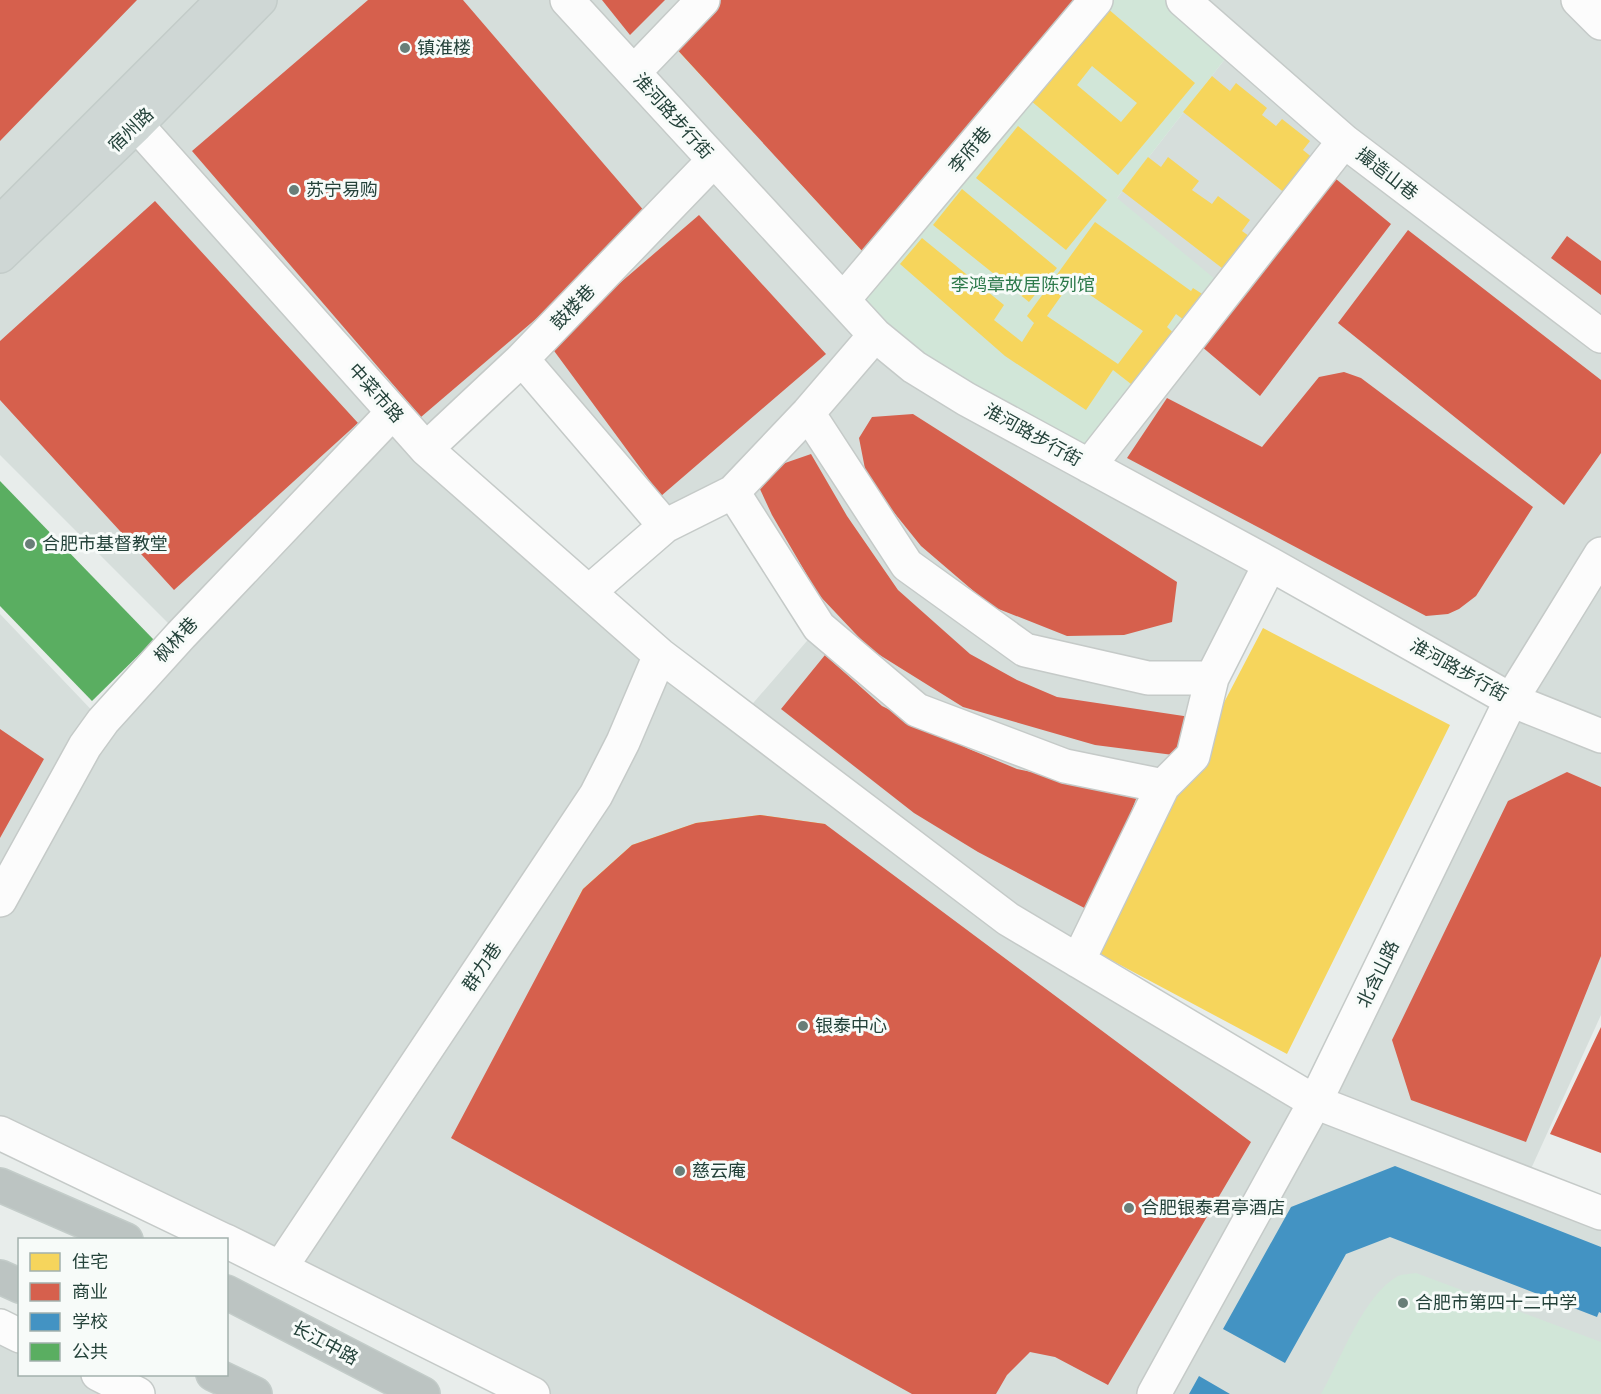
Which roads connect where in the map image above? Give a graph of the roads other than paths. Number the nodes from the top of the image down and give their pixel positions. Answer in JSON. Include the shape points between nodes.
{"nodes":[{"id":1,"x":223,"y":0,"type":"edge"},
{"id":2,"x":260,"y":0,"type":"edge"},
{"id":3,"x":567,"y":0,"type":"edge"},
{"id":4,"x":703,"y":0,"type":"edge"},
{"id":5,"x":1096,"y":0,"type":"edge"},
{"id":6,"x":1183,"y":0,"type":"edge"},
{"id":7,"x":1578,"y":0,"type":"edge"},
{"id":8,"x":1601,"y":23,"type":"edge"},
{"id":9,"x":633,"y":72,"type":"junction"},
{"id":10,"x":128,"y":115,"type":"junction"},
{"id":11,"x":1344,"y":141,"type":"junction"},
{"id":12,"x":714,"y":160,"type":"junction"},
{"id":13,"x":0,"y":223,"type":"edge"},
{"id":14,"x":0,"y":256,"type":"edge"},
{"id":15,"x":843,"y":300,"type":"junction"},
{"id":16,"x":875,"y":335,"type":"junction"},
{"id":17,"x":1601,"y":336,"type":"edge"},
{"id":18,"x":522,"y":359,"type":"junction"},
{"id":19,"x":393,"y":412,"type":"junction"},
{"id":20,"x":808,"y":413,"type":"junction"},
{"id":21,"x":426,"y":449,"type":"junction"},
{"id":22,"x":1089,"y":466,"type":"junction"},
{"id":23,"x":733,"y":492,"type":"junction"},
{"id":24,"x":665,"y":526,"type":"junction"},
{"id":25,"x":1601,"y":554,"type":"edge"},
{"id":26,"x":1270,"y":564,"type":"junction"},
{"id":27,"x":590,"y":591,"type":"junction"},
{"id":28,"x":660,"y":655,"type":"junction"},
{"id":29,"x":1212,"y":678,"type":"junction"},
{"id":30,"x":1511,"y":700,"type":"junction"},
{"id":31,"x":1601,"y":736,"type":"edge"},
{"id":32,"x":1163,"y":786,"type":"junction"},
{"id":33,"x":0,"y":900,"type":"edge"},
{"id":34,"x":1078,"y":961,"type":"junction"},
{"id":35,"x":1315,"y":1102,"type":"junction"},
{"id":36,"x":0,"y":1133,"type":"edge"},
{"id":37,"x":0,"y":1185,"type":"edge"},
{"id":38,"x":1601,"y":1213,"type":"edge"},
{"id":39,"x":124,"y":1238,"type":"edge"},
{"id":40,"x":221,"y":1238,"type":"edge"},
{"id":41,"x":228,"y":1241,"type":"edge"},
{"id":42,"x":281,"y":1267,"type":"junction"},
{"id":43,"x":0,"y":1277,"type":"edge"},
{"id":44,"x":18,"y":1285,"type":"edge"},
{"id":45,"x":228,"y":1293,"type":"edge"},
{"id":46,"x":0,"y":1326,"type":"edge"},
{"id":47,"x":18,"y":1335,"type":"edge"},
{"id":48,"x":102,"y":1376,"type":"edge"},
{"id":49,"x":217,"y":1376,"type":"edge"},
{"id":50,"x":138,"y":1394,"type":"edge"},
{"id":51,"x":255,"y":1394,"type":"edge"},
{"id":52,"x":423,"y":1394,"type":"edge"},
{"id":53,"x":533,"y":1394,"type":"edge"},
{"id":54,"x":1154,"y":1394,"type":"edge"}],
"edges":[{"from":1,"to":10,"type":"main road","name":"宿州路"},
{"from":2,"to":10,"type":"main road","name":"宿州路"},
{"from":3,"to":9,"type":"street","name":"淮河路步行街"},
{"from":4,"to":9,"type":"street"},
{"from":5,"to":15,"type":"street","name":"李府巷"},
{"from":6,"to":11,"type":"street","name":"撮造山巷"},
{"from":7,"to":8,"type":"street"},
{"from":9,"to":12,"type":"street","name":"淮河路步行街"},
{"from":10,"to":13,"type":"main road","name":"宿州路"},
{"from":10,"to":14,"type":"main road","name":"宿州路"},
{"from":10,"to":19,"type":"street","name":"中菜市路"},
{"from":11,"to":17,"type":"street","name":"撮造山巷"},
{"from":11,"to":22,"type":"street"},
{"from":12,"to":15,"type":"street","name":"淮河路步行街"},
{"from":12,"to":18,"type":"street","name":"鼓楼巷"},
{"from":15,"to":16,"type":"street","name":"淮河路步行街"},
{"from":16,"to":20,"type":"street"},
{"from":16,"to":22,"type":"street","name":"淮河路步行街","via":[[914,367]]},
{"from":18,"to":21,"type":"street","name":"鼓楼巷"},
{"from":18,"to":24,"type":"street"},
{"from":19,"to":21,"type":"street","name":"中菜市路"},
{"from":19,"to":33,"type":"street","name":"枫林巷","via":[[102,721]]},
{"from":20,"to":23,"type":"street"},
{"from":20,"to":29,"type":"street","via":[[906,565],[1025,650],[1148,678]]},
{"from":21,"to":27,"type":"street","name":"中菜市路"},
{"from":22,"to":26,"type":"street","name":"淮河路步行街"},
{"from":23,"to":24,"type":"street"},
{"from":23,"to":32,"type":"street","via":[[819,627],[916,710],[1065,766]]},
{"from":24,"to":27,"type":"street"},
{"from":25,"to":30,"type":"street","name":"北含山路"},
{"from":26,"to":29,"type":"street"},
{"from":26,"to":30,"type":"street","name":"淮河路步行街"},
{"from":27,"to":28,"type":"street","name":"中菜市路"},
{"from":28,"to":34,"type":"street","name":"中菜市路","via":[[1008,919]]},
{"from":28,"to":42,"type":"street","name":"群力巷","via":[[596,795]]},
{"from":29,"to":32,"type":"street","via":[[1193,756]]},
{"from":30,"to":31,"type":"street","name":"淮河路步行街"},
{"from":30,"to":35,"type":"street","name":"北含山路"},
{"from":32,"to":34,"type":"street"},
{"from":34,"to":35,"type":"street","name":"中菜市路"},
{"from":35,"to":38,"type":"street","name":"中菜市路"},
{"from":35,"to":54,"type":"street","name":"北含山路"},
{"from":36,"to":40,"type":"street"},
{"from":37,"to":39,"type":"highway"},
{"from":41,"to":42,"type":"street"},
{"from":42,"to":53,"type":"street"},
{"from":43,"to":44,"type":"highway"},
{"from":45,"to":52,"type":"highway","name":"长江中路"},
{"from":46,"to":47,"type":"street"},
{"from":48,"to":50,"type":"street"},
{"from":49,"to":51,"type":"highway"}]}
